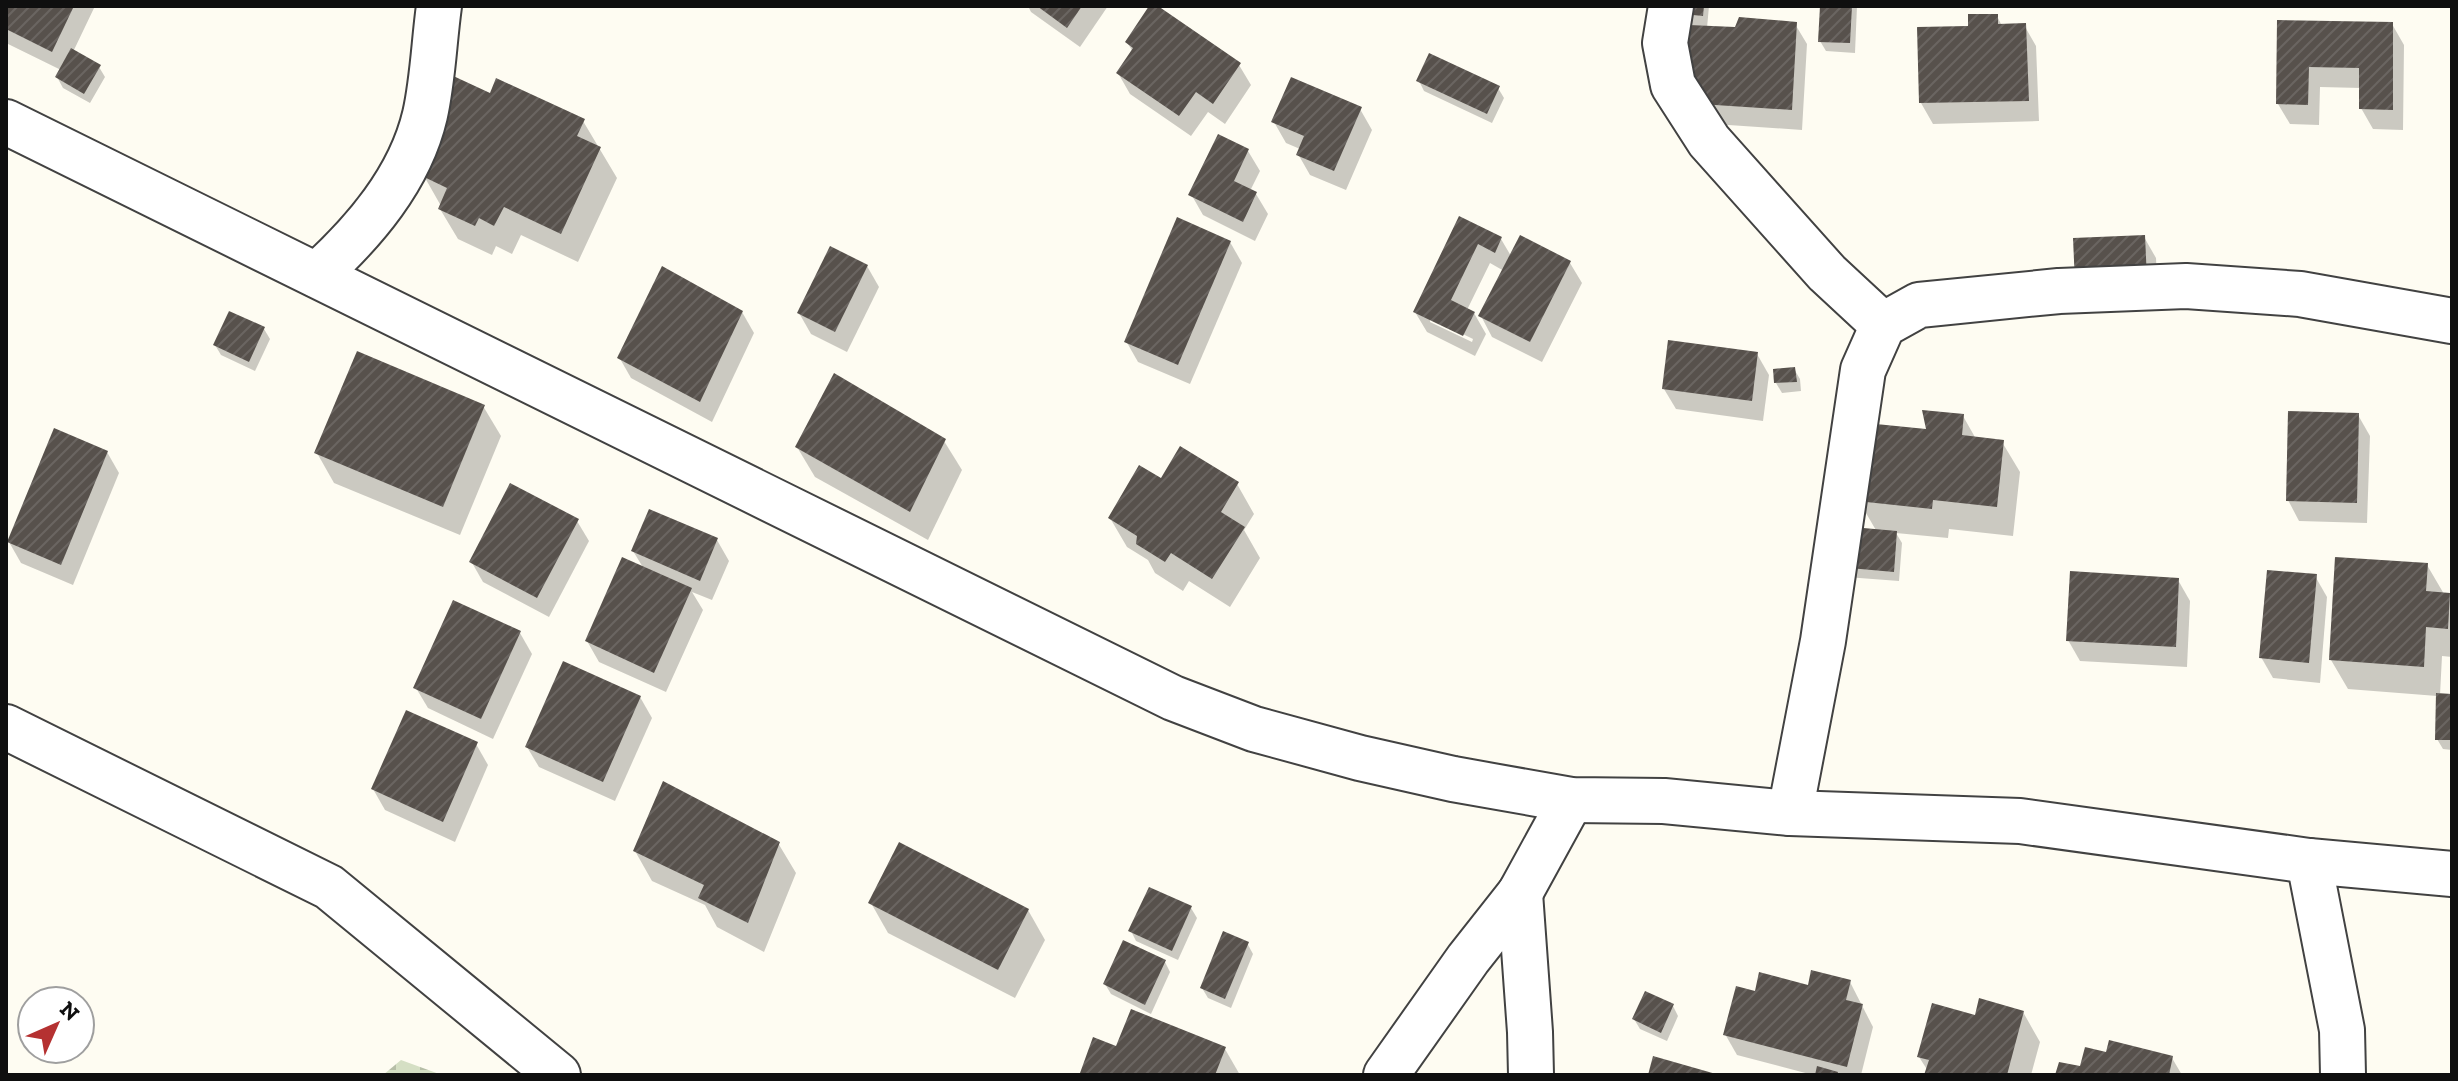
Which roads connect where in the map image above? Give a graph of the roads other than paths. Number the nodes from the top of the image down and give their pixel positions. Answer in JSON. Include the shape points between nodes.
{"nodes":[{"id":1,"x":439,"y":6,"type":"edge"},
{"id":2,"x":1671,"y":6,"type":"edge"},
{"id":3,"x":6,"y":122,"type":"edge"},
{"id":4,"x":317,"y":275,"type":"junction"},
{"id":5,"x":2452,"y":321,"type":"edge"},
{"id":6,"x":1883,"y":325,"type":"junction"},
{"id":7,"x":6,"y":727,"type":"edge"},
{"id":8,"x":1571,"y":800,"type":"junction"},
{"id":9,"x":1790,"y":813,"type":"junction"},
{"id":10,"x":2309,"y":861,"type":"junction"},
{"id":11,"x":2452,"y":874,"type":"edge"},
{"id":12,"x":1520,"y":893,"type":"junction"},
{"id":13,"x":558,"y":1075,"type":"edge"},
{"id":14,"x":1386,"y":1075,"type":"edge"},
{"id":15,"x":1531,"y":1075,"type":"edge"},
{"id":16,"x":2343,"y":1075,"type":"edge"}],
"edges":[{"from":1,"to":4,"type":"street","via":[[425,114],[413,153],[355,240]]},
{"from":2,"to":6,"type":"street","via":[[1665,43],[1673,85],[1709,141],[1827,273]]},
{"from":3,"to":4,"type":"street"},
{"from":4,"to":8,"type":"street","via":[[1173,698],[1254,729],[1360,758]]},
{"from":5,"to":6,"type":"street","via":[[2300,294],[2186,286],[2059,291],[1919,305]]},
{"from":6,"to":9,"type":"street","via":[[1863,370],[1823,641]]},
{"from":7,"to":13,"type":"street","via":[[329,887]]},
{"from":8,"to":9,"type":"street","via":[[1664,801]]},
{"from":8,"to":12,"type":"street"},
{"from":9,"to":10,"type":"street","via":[[2020,821]]},
{"from":10,"to":11,"type":"street"},
{"from":10,"to":16,"type":"street","via":[[2342,1030]]},
{"from":12,"to":14,"type":"street"},
{"from":12,"to":15,"type":"street"}]}
